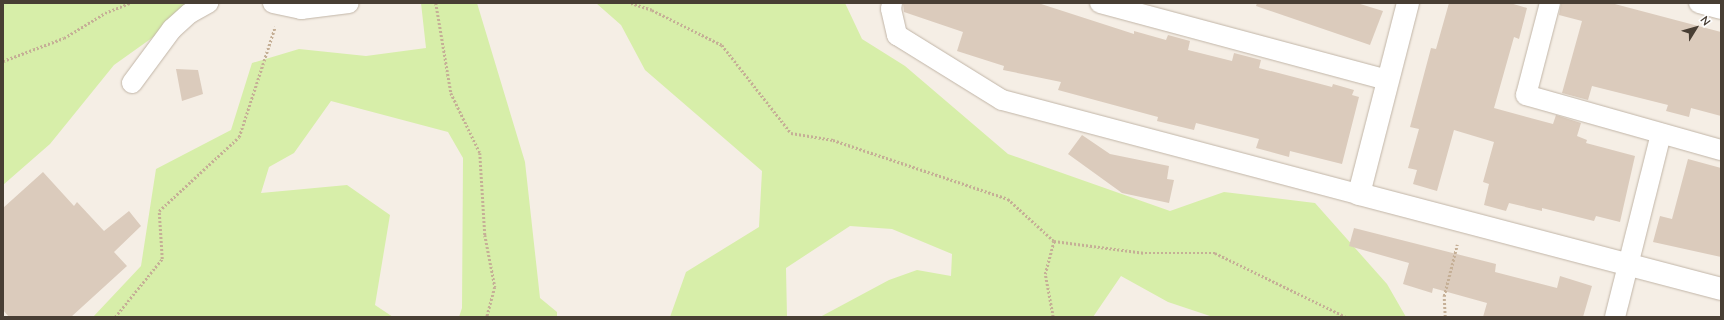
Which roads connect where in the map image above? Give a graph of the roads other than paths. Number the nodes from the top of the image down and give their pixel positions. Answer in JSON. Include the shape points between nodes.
{"nodes":[{"id":1,"x":208,"y":3,"type":"edge"},
{"id":2,"x":350,"y":3,"type":"edge"},
{"id":3,"x":892,"y":3,"type":"edge"},
{"id":4,"x":1100,"y":3,"type":"edge"},
{"id":5,"x":1408,"y":3,"type":"edge"},
{"id":6,"x":1550,"y":3,"type":"edge"},
{"id":7,"x":1699,"y":3,"type":"edge"},
{"id":8,"x":277,"y":5,"type":"edge"},
{"id":9,"x":1721,"y":9,"type":"edge"},
{"id":10,"x":1388,"y":80,"type":"junction"},
{"id":11,"x":132,"y":83,"type":"dead end"},
{"id":12,"x":1661,"y":134,"type":"junction"},
{"id":13,"x":1721,"y":150,"type":"edge"},
{"id":14,"x":1360,"y":194,"type":"junction"},
{"id":15,"x":1629,"y":263,"type":"junction"},
{"id":16,"x":1721,"y":289,"type":"edge"},
{"id":17,"x":1614,"y":317,"type":"edge"}],
"edges":[{"from":1,"to":11,"type":"street","via":[[190,13],[172,29]]},
{"from":2,"to":8,"type":"street","via":[[320,9]]},
{"from":3,"to":14,"type":"street","via":[[898,35],[1002,100]]},
{"from":4,"to":10,"type":"street"},
{"from":5,"to":10,"type":"street"},
{"from":6,"to":12,"type":"street","via":[[1526,95]]},
{"from":7,"to":9,"type":"street"},
{"from":10,"to":14,"type":"street"},
{"from":12,"to":13,"type":"street"},
{"from":12,"to":15,"type":"street"},
{"from":14,"to":15,"type":"street"},
{"from":15,"to":16,"type":"street"},
{"from":15,"to":17,"type":"street"}]}
